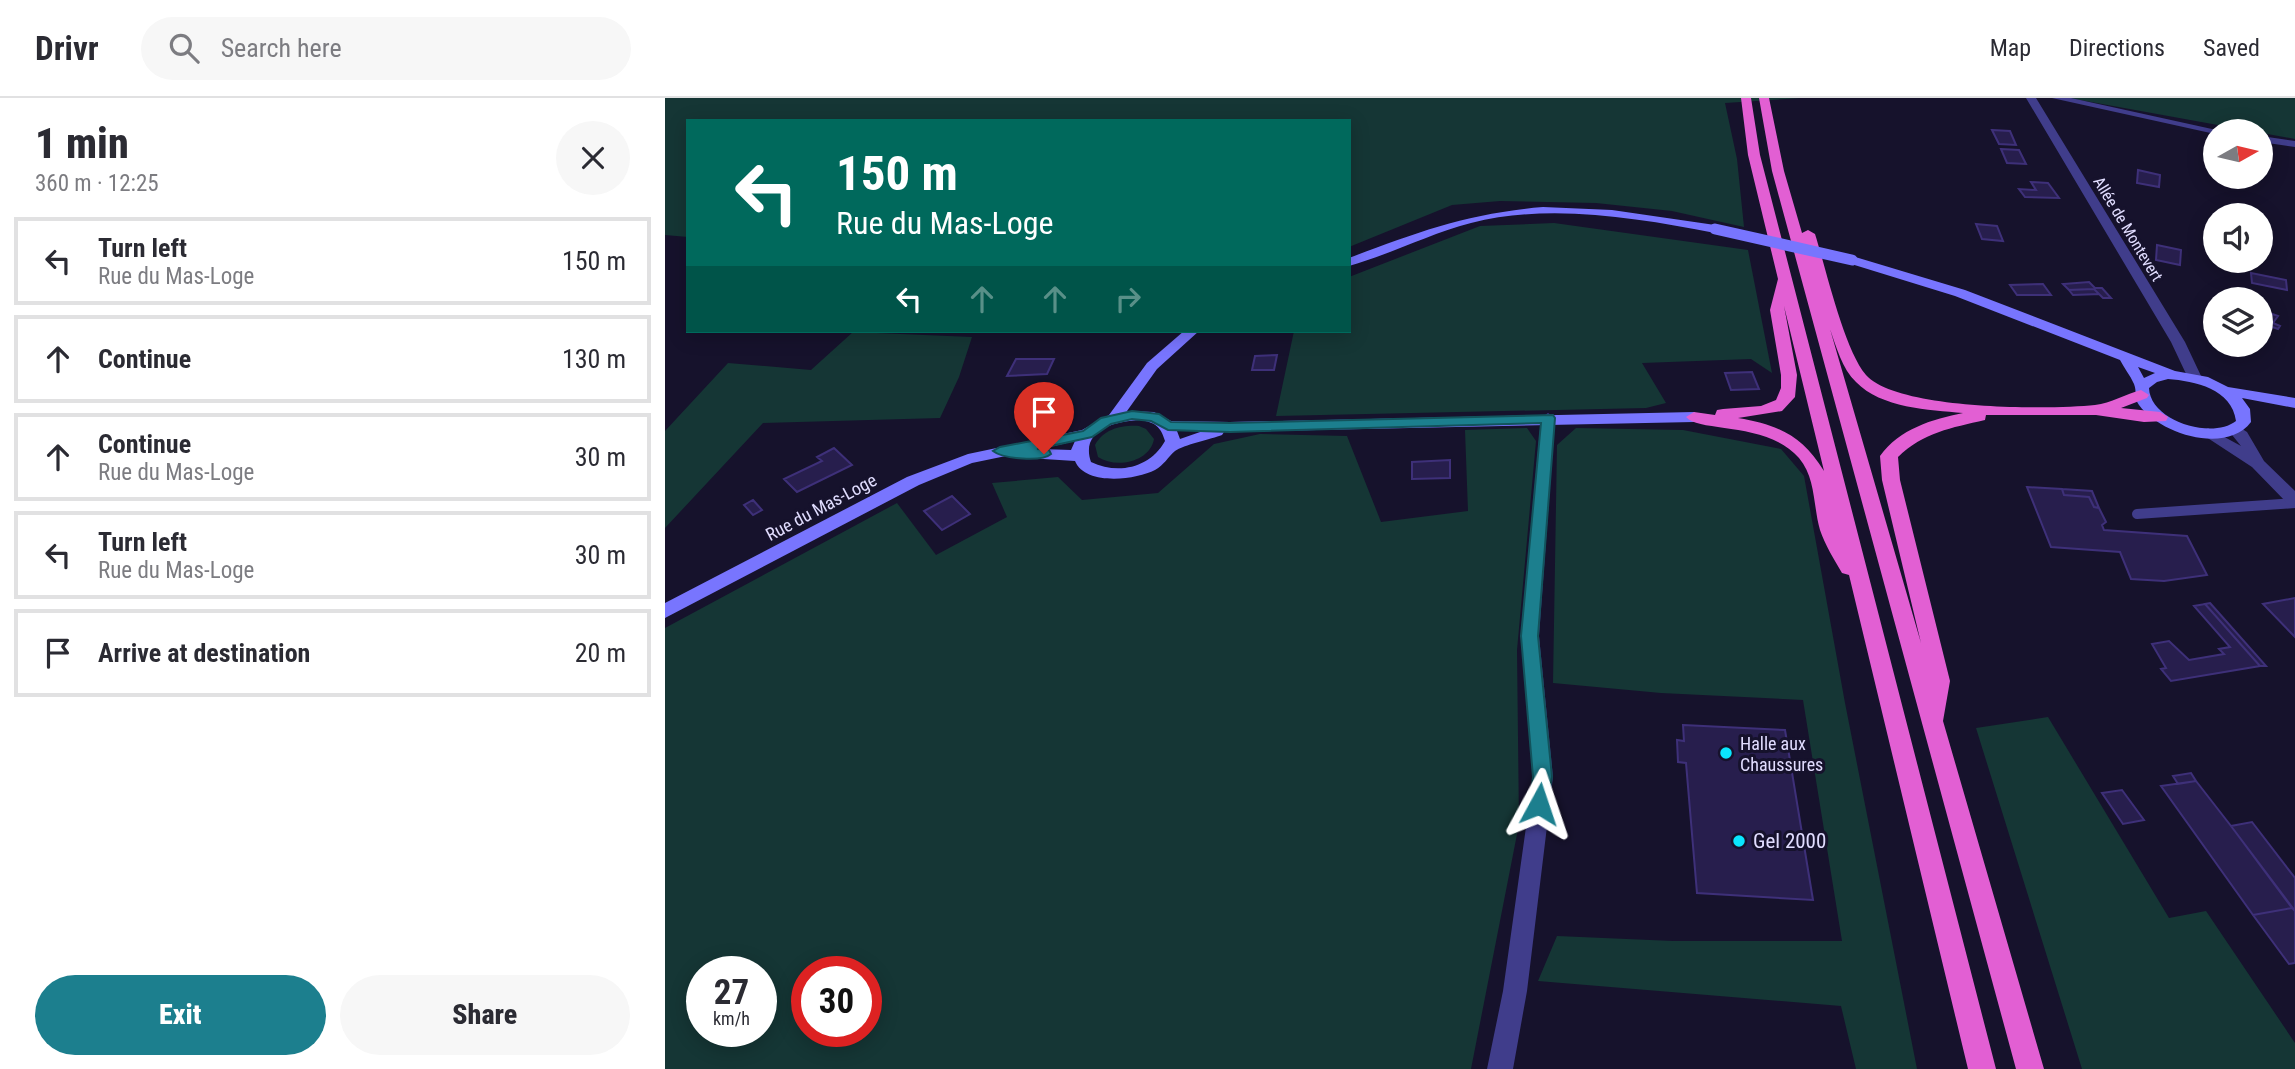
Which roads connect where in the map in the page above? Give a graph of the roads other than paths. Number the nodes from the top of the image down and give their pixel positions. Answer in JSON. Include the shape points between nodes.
{"nodes":[{"id":1,"x":1746,"y":98,"type":"edge"},
{"id":2,"x":1764,"y":98,"type":"edge"},
{"id":3,"x":2031,"y":98,"type":"edge"},
{"id":4,"x":2057,"y":98,"type":"edge"},
{"id":5,"x":2203,"y":128,"type":"edge"},
{"id":6,"x":2273,"y":141,"type":"edge"},
{"id":7,"x":2295,"y":144,"type":"edge"},
{"id":8,"x":1778,"y":171,"type":"junction"},
{"id":9,"x":1351,"y":261,"type":"edge"},
{"id":10,"x":1784,"y":279,"type":"junction"},
{"id":11,"x":1189,"y":333,"type":"edge"},
{"id":12,"x":2126,"y":358,"type":"junction"},
{"id":13,"x":2172,"y":375,"type":"junction"},
{"id":14,"x":2195,"y":379,"type":"junction"},
{"id":15,"x":2141,"y":390,"type":"junction"},
{"id":16,"x":2224,"y":391,"type":"junction"},
{"id":17,"x":1131,"y":393,"type":"junction"},
{"id":18,"x":2295,"y":404,"type":"edge"},
{"id":19,"x":2099,"y":410,"type":"junction"},
{"id":20,"x":2012,"y":412,"type":"junction"},
{"id":21,"x":2245,"y":412,"type":"junction"},
{"id":22,"x":1147,"y":416,"type":"junction"},
{"id":23,"x":1694,"y":417,"type":"junction"},
{"id":24,"x":2160,"y":417,"type":"junction"},
{"id":25,"x":1115,"y":418,"type":"junction"},
{"id":26,"x":1548,"y":418,"type":"junction"},
{"id":27,"x":1168,"y":426,"type":"junction"},
{"id":28,"x":1230,"y":427,"type":"junction"},
{"id":29,"x":2236,"y":430,"type":"junction"},
{"id":30,"x":2208,"y":433,"type":"junction"},
{"id":31,"x":1087,"y":434,"type":"junction"},
{"id":32,"x":1170,"y":447,"type":"junction"},
{"id":33,"x":1000,"y":451,"type":"junction"},
{"id":34,"x":1079,"y":456,"type":"junction"},
{"id":35,"x":2258,"y":464,"type":"junction"},
{"id":36,"x":2295,"y":502,"type":"edge"},
{"id":37,"x":2137,"y":514,"type":"dead end"},
{"id":38,"x":1861,"y":592,"type":"junction"},
{"id":39,"x":665,"y":611,"type":"edge"},
{"id":40,"x":1933,"y":722,"type":"junction"},
{"id":41,"x":1500,"y":1069,"type":"edge"},
{"id":42,"x":1982,"y":1069,"type":"edge"},
{"id":43,"x":2030,"y":1069,"type":"edge"}],
"edges":[{"from":1,"to":10,"type":"highway","via":[[1754,155]]},
{"from":2,"to":8,"type":"highway"},
{"from":3,"to":14,"type":"street","name":"Allée de Montevert","via":[[2178,342]]},
{"from":4,"to":5,"type":"street"},
{"from":6,"to":7,"type":"street"},
{"from":8,"to":20,"type":"highway","via":[[1801,213],[1849,360],[1863,381],[1890,397]]},
{"from":8,"to":40,"type":"highway"},
{"from":9,"to":12,"type":"main road","bridge":true,"via":[[1479,218],[1595,211],[1647,215],[1852,260],[1960,293]]},
{"from":10,"to":23,"type":"highway","via":[[1777,311],[1790,394],[1783,404],[1764,410]]},
{"from":10,"to":38,"type":"highway"},
{"from":11,"to":17,"type":"main road"},
{"from":12,"to":13,"type":"main road"},
{"from":12,"to":15,"type":"main road"},
{"from":13,"to":14,"type":"main road"},
{"from":13,"to":15,"type":"main road","via":[[2151,378]]},
{"from":14,"to":16,"type":"main road"},
{"from":15,"to":19,"type":"highway"},
{"from":15,"to":24,"type":"main road","via":[[2146,405]]},
{"from":16,"to":18,"type":"main road"},
{"from":16,"to":21,"type":"main road"},
{"from":17,"to":22,"type":"main road"},
{"from":17,"to":25,"type":"main road"},
{"from":18,"to":21,"type":"main road"},
{"from":19,"to":20,"type":"highway"},
{"from":19,"to":24,"type":"highway"},
{"from":20,"to":40,"type":"highway","via":[[1922,429],[1889,456],[1940,681]]},
{"from":21,"to":29,"type":"main road","via":[[2244,422]]},
{"from":22,"to":25,"type":"main road"},
{"from":22,"to":27,"type":"main road"},
{"from":23,"to":26,"type":"main road"},
{"from":23,"to":38,"type":"highway","via":[[1760,427],[1805,452],[1817,473],[1830,534]]},
{"from":24,"to":30,"type":"main road"},
{"from":25,"to":31,"type":"main road"},
{"from":26,"to":28,"type":"main road"},
{"from":26,"to":41,"type":"street","via":[[1530,636],[1543,777]]},
{"from":27,"to":28,"type":"main road"},
{"from":27,"to":32,"type":"main road","via":[[1173,435]]},
{"from":28,"to":32,"type":"main road"},
{"from":29,"to":30,"type":"main road"},
{"from":29,"to":35,"type":"street"},
{"from":30,"to":35,"type":"street"},
{"from":31,"to":33,"type":"main road","name":"Rue du Mas-Loge"},
{"from":31,"to":34,"type":"main road"},
{"from":32,"to":34,"type":"main road","via":[[1148,467],[1121,474],[1091,469]]},
{"from":33,"to":34,"type":"main road","name":"Rue du Mas-Loge"},
{"from":33,"to":39,"type":"main road","name":"Rue du Mas-Loge","via":[[913,481]]},
{"from":35,"to":36,"type":"street"},
{"from":36,"to":37,"type":"lane"},
{"from":38,"to":42,"type":"highway"},
{"from":40,"to":43,"type":"highway"}]}
